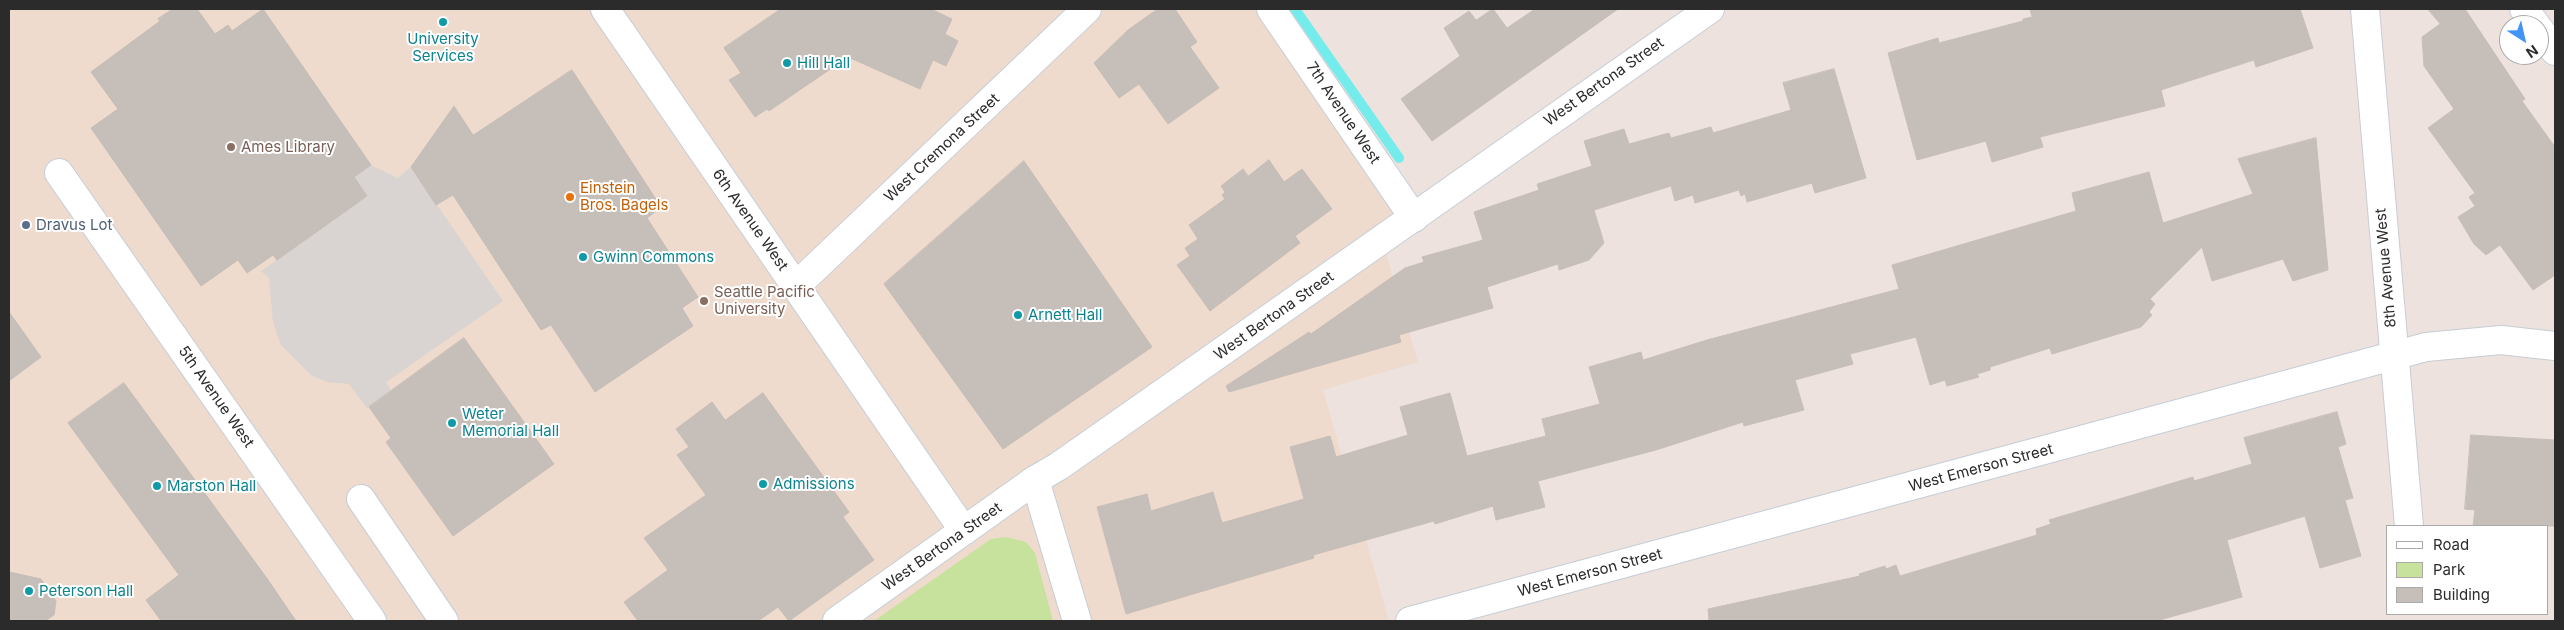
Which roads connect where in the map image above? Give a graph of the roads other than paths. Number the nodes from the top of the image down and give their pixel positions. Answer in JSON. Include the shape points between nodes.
{"nodes":[{"id":1,"x":604,"y":9,"type":"edge"},
{"id":2,"x":1087,"y":9,"type":"edge"},
{"id":3,"x":1271,"y":9,"type":"edge"},
{"id":4,"x":1710,"y":9,"type":"edge"},
{"id":5,"x":2364,"y":9,"type":"edge"},
{"id":6,"x":60,"y":174,"type":"dead end"},
{"id":7,"x":1414,"y":218,"type":"junction"},
{"id":8,"x":796,"y":286,"type":"junction"},
{"id":9,"x":2555,"y":346,"type":"edge"},
{"id":10,"x":2393,"y":357,"type":"junction"},
{"id":11,"x":1035,"y":480,"type":"junction"},
{"id":12,"x":361,"y":499,"type":"dead end"},
{"id":13,"x":2409,"y":525,"type":"edge"},
{"id":14,"x":964,"y":531,"type":"junction"},
{"id":15,"x":372,"y":621,"type":"edge"},
{"id":16,"x":444,"y":621,"type":"edge"},
{"id":17,"x":837,"y":621,"type":"edge"},
{"id":18,"x":1077,"y":621,"type":"edge"},
{"id":19,"x":1410,"y":621,"type":"edge"}],
"edges":[{"from":1,"to":8,"type":"street","name":"6th Avenue West"},
{"from":2,"to":8,"type":"street","name":"West Cremona Street"},
{"from":3,"to":7,"type":"street","name":"7th Avenue West"},
{"from":4,"to":7,"type":"street","name":"West Bertona Street"},
{"from":5,"to":10,"type":"street","name":"8th Avenue West"},
{"from":6,"to":15,"type":"street","name":"5th Avenue West"},
{"from":7,"to":11,"type":"street","name":"West Bertona Street"},
{"from":8,"to":14,"type":"street","name":"6th Avenue West"},
{"from":9,"to":10,"type":"street","name":"West Emerson Street","via":[[2501,340],[2426,347]]},
{"from":10,"to":13,"type":"street","name":"8th Avenue West"},
{"from":10,"to":19,"type":"street","name":"West Emerson Street"},
{"from":11,"to":14,"type":"street","name":"West Bertona Street"},
{"from":11,"to":18,"type":"street"},
{"from":12,"to":16,"type":"street"},
{"from":14,"to":17,"type":"street","name":"West Bertona Street"}]}
